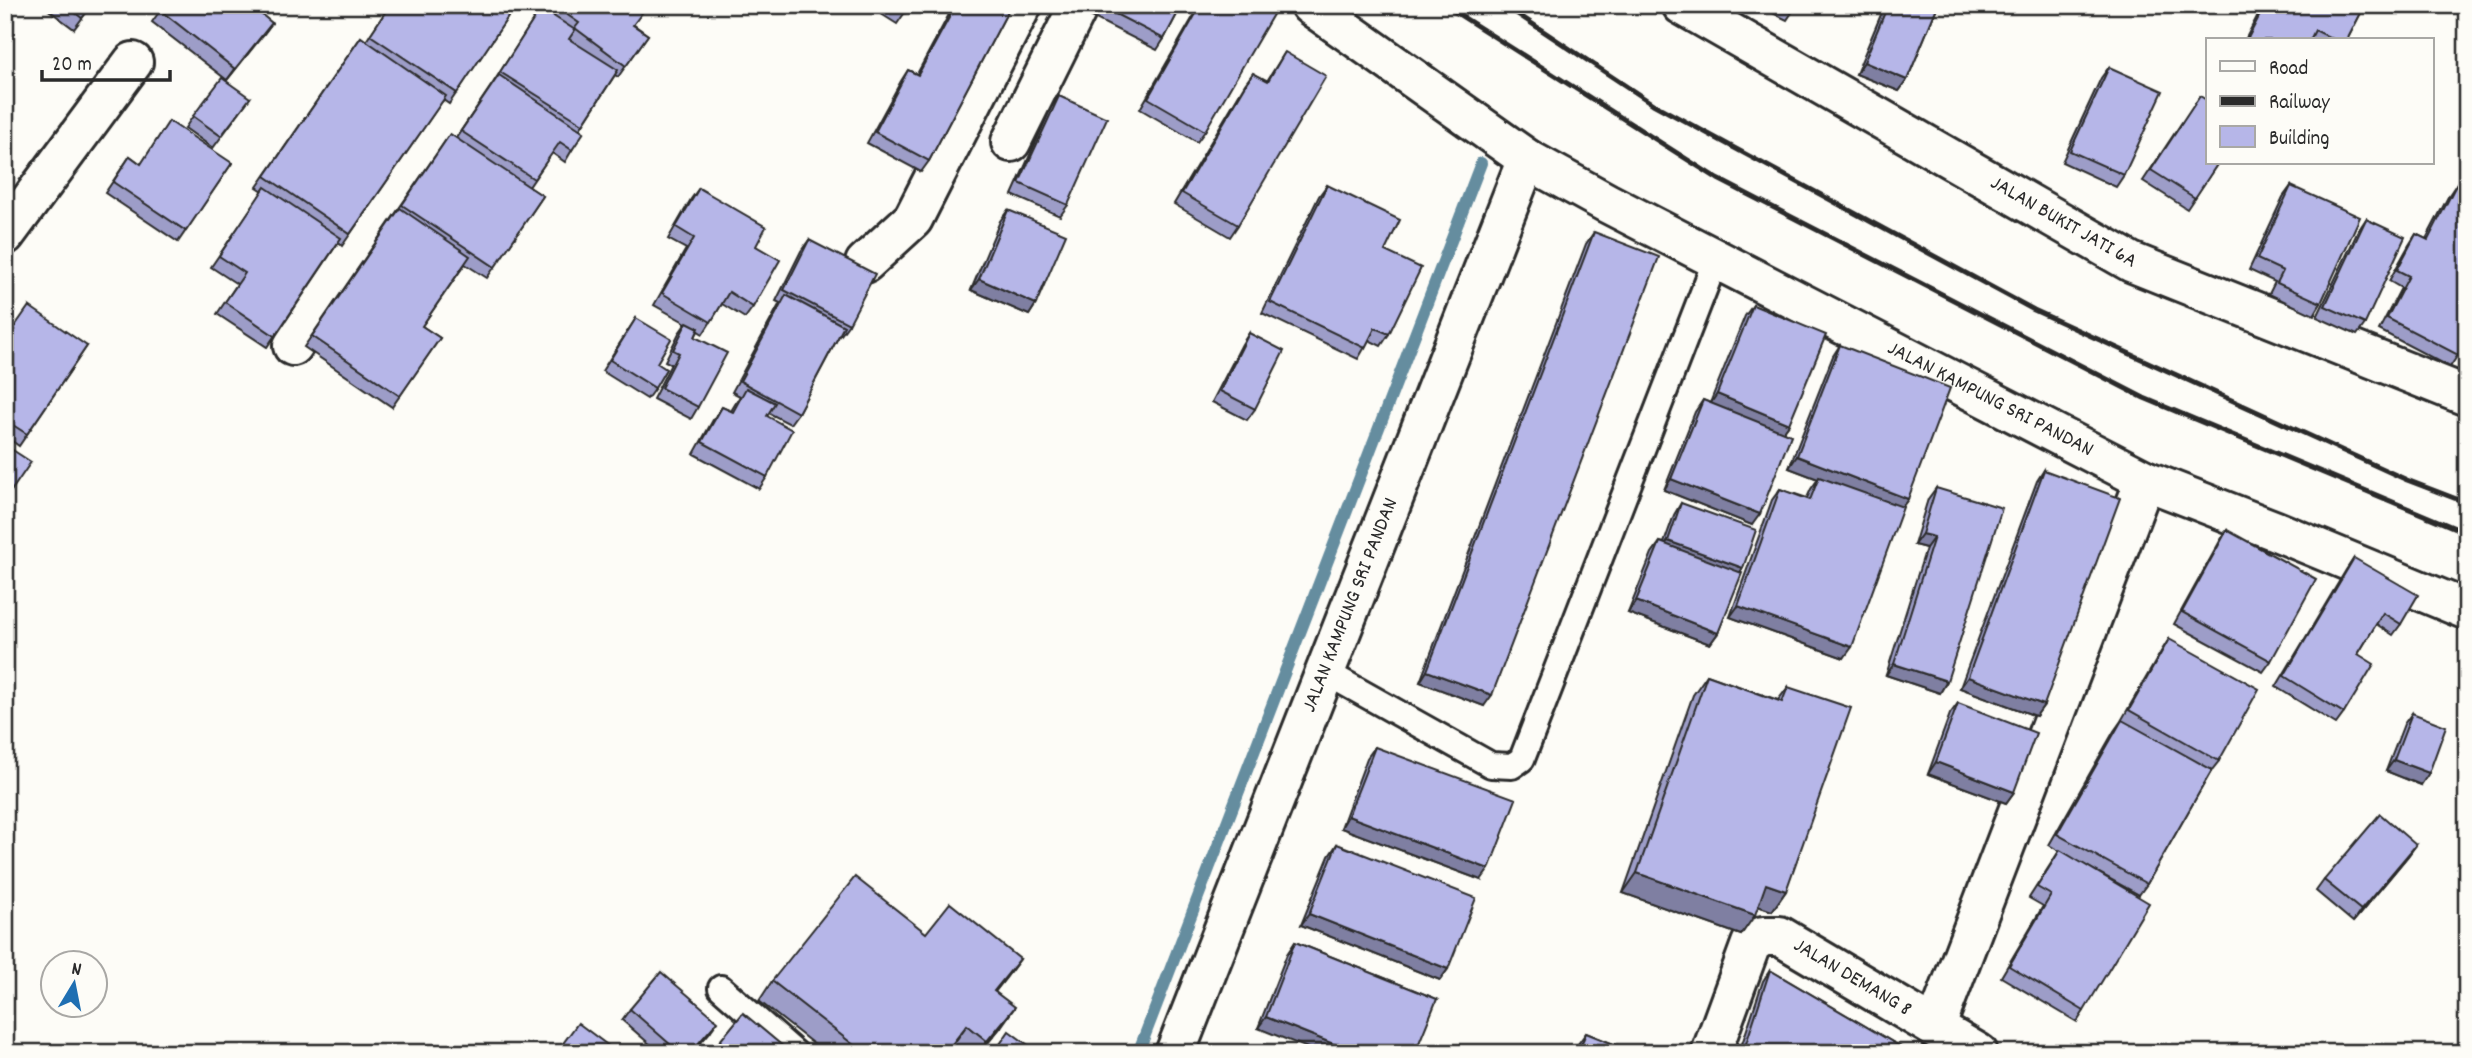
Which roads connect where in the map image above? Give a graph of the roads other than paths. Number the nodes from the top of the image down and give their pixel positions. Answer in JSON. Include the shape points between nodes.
{"nodes":[{"id":1,"x":530,"y":5,"type":"edge"},
{"id":2,"x":1021,"y":5,"type":"edge"},
{"id":3,"x":1079,"y":5,"type":"edge"},
{"id":4,"x":1310,"y":5,"type":"edge"},
{"id":5,"x":1682,"y":5,"type":"edge"},
{"id":6,"x":133,"y":62,"type":"dead end"},
{"id":7,"x":1011,"y":142,"type":"dead end"},
{"id":8,"x":1527,"y":159,"type":"junction"},
{"id":9,"x":5,"y":235,"type":"edge"},
{"id":10,"x":1716,"y":258,"type":"junction"},
{"id":11,"x":865,"y":263,"type":"dead end"},
{"id":12,"x":293,"y":346,"type":"dead end"},
{"id":13,"x":2467,"y":396,"type":"edge"},
{"id":14,"x":2146,"y":480,"type":"junction"},
{"id":15,"x":2467,"y":610,"type":"edge"},
{"id":16,"x":1325,"y":672,"type":"junction"},
{"id":17,"x":721,"y":988,"type":"dead end"},
{"id":18,"x":1935,"y":1028,"type":"junction"},
{"id":19,"x":795,"y":1053,"type":"edge"},
{"id":20,"x":1175,"y":1053,"type":"edge"},
{"id":21,"x":1711,"y":1053,"type":"edge"},
{"id":22,"x":1978,"y":1053,"type":"edge"}],
"edges":[{"from":1,"to":12,"type":"street","via":[[455,104]]},
{"from":2,"to":11,"type":"street","via":[[913,219]]},
{"from":3,"to":7,"type":"street"},
{"from":4,"to":8,"type":"street","name":"JALAN KAMPUNG SRI PANDAN"},
{"from":5,"to":13,"type":"street","name":"JALAN BUKIT JATI 6A","via":[[2131,261]]},
{"from":6,"to":9,"type":"street"},
{"from":8,"to":10,"type":"street","name":"JALAN KAMPUNG SRI PANDAN"},
{"from":8,"to":16,"type":"street","name":"JALAN KAMPUNG SRI PANDAN"},
{"from":10,"to":14,"type":"street","name":"JALAN KAMPUNG SRI PANDAN"},
{"from":10,"to":16,"type":"lane","via":[[1522,759],[1512,766],[1491,765]]},
{"from":14,"to":15,"type":"street","name":"JALAN KAMPUNG SRI PANDAN"},
{"from":14,"to":18,"type":"street"},
{"from":16,"to":20,"type":"street","name":"JALAN KAMPUNG SRI PANDAN"},
{"from":17,"to":19,"type":"lane"},
{"from":18,"to":21,"type":"street","name":"JALAN DEMANG 8","via":[[1780,936],[1763,936],[1751,944]]},
{"from":18,"to":22,"type":"street","name":"JALAN DEMANG 8"}]}
